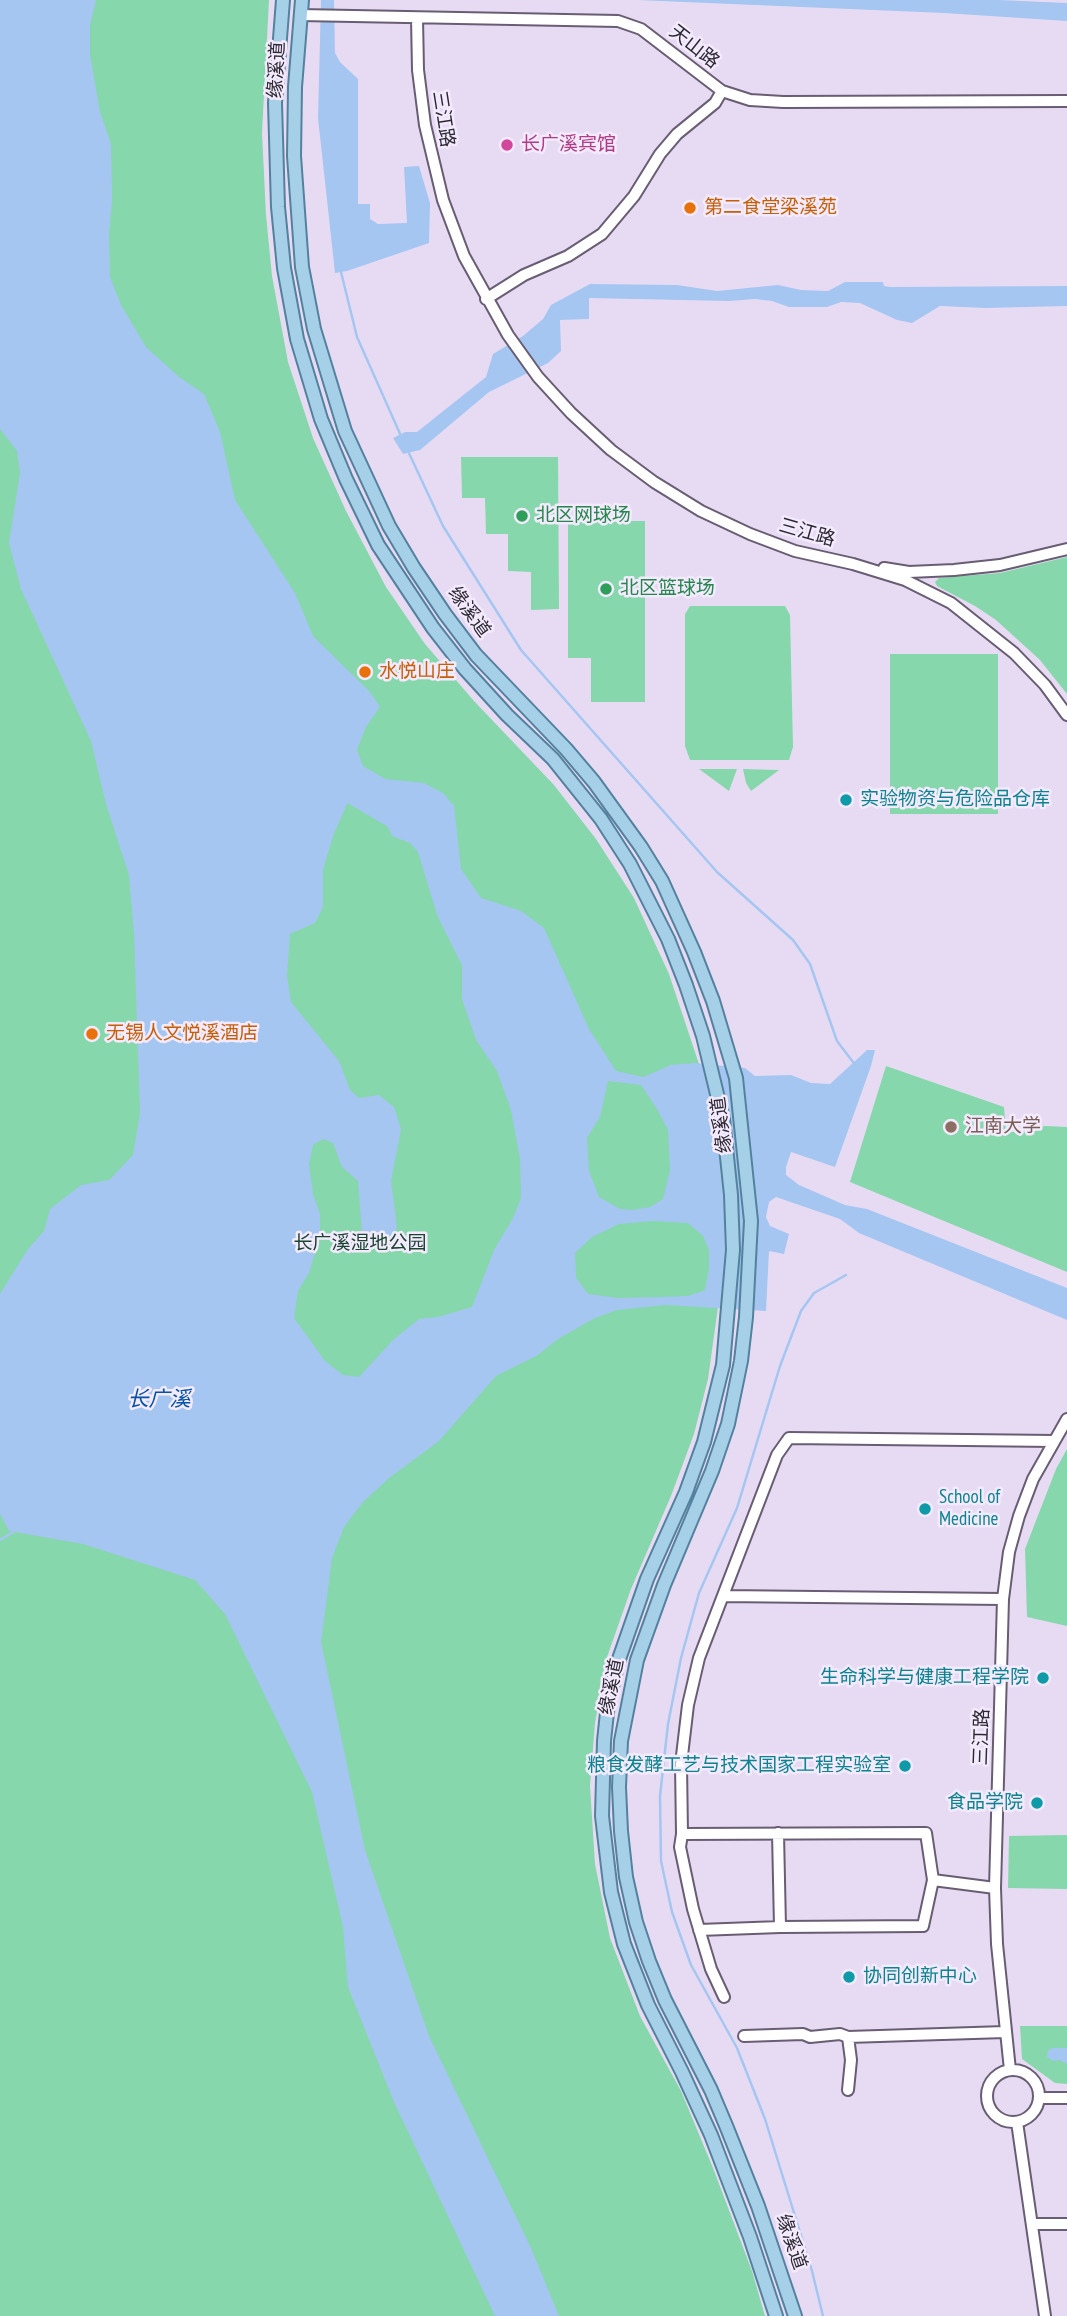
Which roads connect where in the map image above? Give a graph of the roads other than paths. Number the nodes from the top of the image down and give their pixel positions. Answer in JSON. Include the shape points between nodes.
{"nodes":[{"id":1,"x":284,"y":0,"type":"edge"},
{"id":2,"x":302,"y":0,"type":"edge"},
{"id":3,"x":305,"y":16,"type":"junction"},
{"id":4,"x":417,"y":18,"type":"junction"},
{"id":5,"x":722,"y":91,"type":"junction"},
{"id":6,"x":1067,"y":102,"type":"edge"},
{"id":7,"x":486,"y":299,"type":"junction"},
{"id":8,"x":1067,"y":549,"type":"edge"},
{"id":9,"x":853,"y":564,"type":"junction"},
{"id":10,"x":1067,"y":715,"type":"edge"},
{"id":11,"x":1067,"y":1419,"type":"edge"},
{"id":12,"x":1054,"y":1441,"type":"junction"},
{"id":13,"x":723,"y":1595,"type":"junction"},
{"id":14,"x":1003,"y":1599,"type":"junction"},
{"id":15,"x":778,"y":1833,"type":"junction"},
{"id":16,"x":682,"y":1834,"type":"junction"},
{"id":17,"x":933,"y":1880,"type":"junction"},
{"id":18,"x":995,"y":1888,"type":"junction"},
{"id":19,"x":780,"y":1927,"type":"junction"},
{"id":20,"x":699,"y":1930,"type":"junction"},
{"id":21,"x":724,"y":1997,"type":"dead end"},
{"id":22,"x":1005,"y":2032,"type":"junction"},
{"id":23,"x":744,"y":2036,"type":"dead end"},
{"id":24,"x":848,"y":2037,"type":"junction"},
{"id":25,"x":1010,"y":2070,"type":"junction"},
{"id":26,"x":848,"y":2090,"type":"dead end"},
{"id":27,"x":1040,"y":2098,"type":"junction"},
{"id":28,"x":1067,"y":2098,"type":"edge"},
{"id":29,"x":1017,"y":2122,"type":"junction"},
{"id":30,"x":1032,"y":2224,"type":"junction"},
{"id":31,"x":1067,"y":2224,"type":"edge"},
{"id":32,"x":776,"y":2316,"type":"edge"},
{"id":33,"x":794,"y":2316,"type":"edge"},
{"id":34,"x":1045,"y":2316,"type":"edge"}],
"edges":[{"from":1,"to":32,"type":"main road","name":"缘溪道","via":[[275,103],[278,207],[297,339],[321,419],[378,545],[419,609],[465,669],[568,777],[630,864],[668,939],[703,1036],[723,1119],[733,1250],[723,1365],[704,1443],[618,1661],[604,1741],[602,1816],[611,1892],[624,1944],[711,2135]]},
{"from":2,"to":3,"type":"main road","name":"缘溪道"},
{"from":3,"to":4,"type":"street","name":"天山路"},
{"from":3,"to":33,"type":"main road","name":"缘溪道","via":[[295,87],[294,156],[302,267],[314,328],[345,431],[389,526],[445,614],[476,655],[594,782],[662,881],[713,1001],[736,1078],[750,1208],[746,1317],[735,1396],[712,1471],[637,1660],[621,1741],[621,1831],[636,1922],[649,1961],[727,2128]]},
{"from":4,"to":5,"type":"street","name":"天山路","via":[[618,21],[641,29]]},
{"from":4,"to":7,"type":"street","name":"三江路","via":[[421,96],[432,159],[460,245]]},
{"from":5,"to":6,"type":"street","name":"天山路","via":[[750,100],[783,102]]},
{"from":5,"to":7,"type":"street","via":[[660,154],[634,196],[602,234]]},
{"from":7,"to":9,"type":"street","name":"三江路","via":[[538,377],[611,450],[654,482],[750,534],[795,551]]},
{"from":8,"to":9,"type":"street","via":[[954,570],[909,572]]},
{"from":9,"to":10,"type":"street","name":"三江路","via":[[905,580],[951,603],[1014,653]]},
{"from":11,"to":12,"type":"street","name":"三江路"},
{"from":12,"to":13,"type":"street","via":[[789,1438],[778,1455]]},
{"from":12,"to":14,"type":"street","name":"三江路","via":[[1019,1516]]},
{"from":13,"to":14,"type":"street"},
{"from":13,"to":16,"type":"street","via":[[699,1658],[688,1705],[681,1764]]},
{"from":14,"to":18,"type":"street","name":"三江路"},
{"from":15,"to":16,"type":"street"},
{"from":15,"to":17,"type":"street","via":[[926,1833]]},
{"from":15,"to":19,"type":"street"},
{"from":16,"to":20,"type":"street","via":[[680,1847]]},
{"from":17,"to":18,"type":"street"},
{"from":17,"to":19,"type":"street","via":[[923,1926]]},
{"from":18,"to":22,"type":"street","name":"三江路"},
{"from":19,"to":20,"type":"street"},
{"from":20,"to":21,"type":"street"},
{"from":22,"to":24,"type":"street"},
{"from":22,"to":25,"type":"street","name":"三江路"},
{"from":23,"to":24,"type":"street"},
{"from":24,"to":26,"type":"street"},
{"from":25,"to":27,"type":"street","via":[[1032,2077]]},
{"from":25,"to":29,"type":"street","via":[[995,2077],[987,2100],[1001,2119]]},
{"from":27,"to":28,"type":"street"},
{"from":27,"to":29,"type":"street","via":[[1036,2109]]},
{"from":29,"to":30,"type":"street"},
{"from":30,"to":31,"type":"street"},
{"from":30,"to":34,"type":"street"}]}
